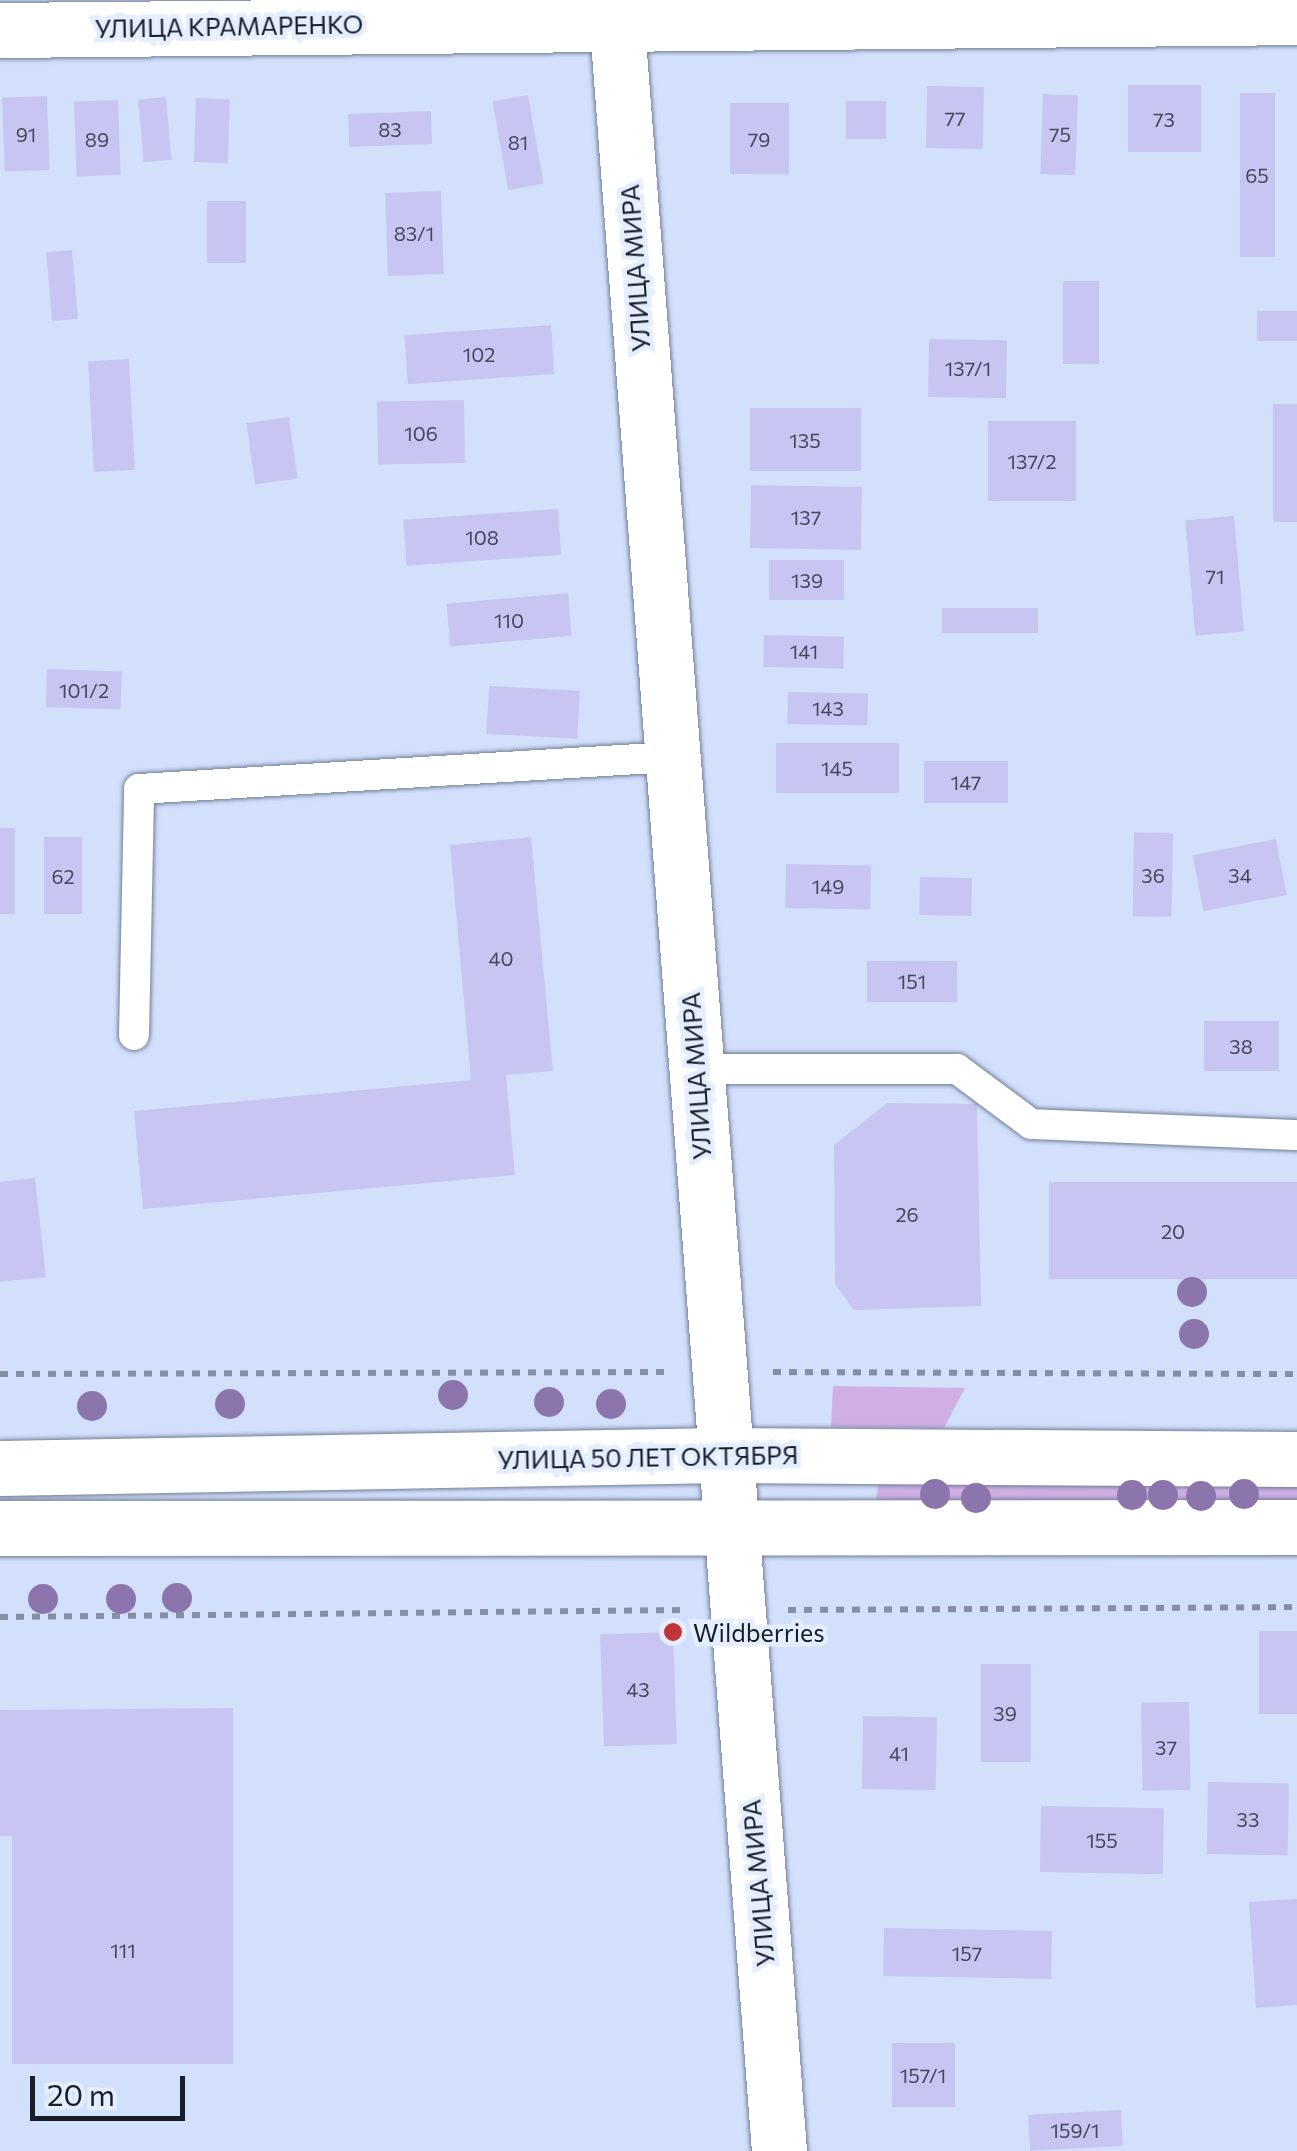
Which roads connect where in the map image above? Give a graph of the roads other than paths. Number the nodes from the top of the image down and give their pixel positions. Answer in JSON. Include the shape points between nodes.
{"nodes":[{"id":1,"x":616,"y":10,"type":"edge"},
{"id":2,"x":1297,"y":18,"type":"edge"},
{"id":3,"x":0,"y":30,"type":"edge"},
{"id":4,"x":672,"y":757,"type":"junction"},
{"id":5,"x":134,"y":1035,"type":"dead end"},
{"id":6,"x":695,"y":1069,"type":"junction"},
{"id":7,"x":1297,"y":1135,"type":"edge"},
{"id":8,"x":723,"y":1455,"type":"junction"},
{"id":9,"x":1297,"y":1459,"type":"edge"},
{"id":10,"x":0,"y":1468,"type":"edge"},
{"id":11,"x":728,"y":1522,"type":"junction"},
{"id":12,"x":1297,"y":1527,"type":"edge"},
{"id":13,"x":0,"y":1528,"type":"edge"},
{"id":14,"x":779,"y":2151,"type":"edge"}],
"edges":[{"from":1,"to":2,"type":"street","name":"УЛИЦА КРАМАРЕНКО"},
{"from":1,"to":3,"type":"street","name":"УЛИЦА КРАМАРЕНКО"},
{"from":1,"to":4,"type":"street","name":"УЛИЦА МИРА"},
{"from":4,"to":5,"type":"lane","via":[[139,789]]},
{"from":4,"to":6,"type":"street","name":"УЛИЦА МИРА"},
{"from":6,"to":7,"type":"lane","via":[[957,1069],[1031,1124]]},
{"from":6,"to":8,"type":"street","name":"УЛИЦА МИРА"},
{"from":8,"to":9,"type":"street","name":"УЛИЦА 50 ЛЕТ ОКТЯБРЯ"},
{"from":8,"to":10,"type":"street","name":"УЛИЦА 50 ЛЕТ ОКТЯБРЯ"},
{"from":8,"to":11,"type":"street","name":"УЛИЦА МИРА"},
{"from":11,"to":12,"type":"street"},
{"from":11,"to":13,"type":"street"},
{"from":11,"to":14,"type":"street","name":"УЛИЦА МИРА"}]}
